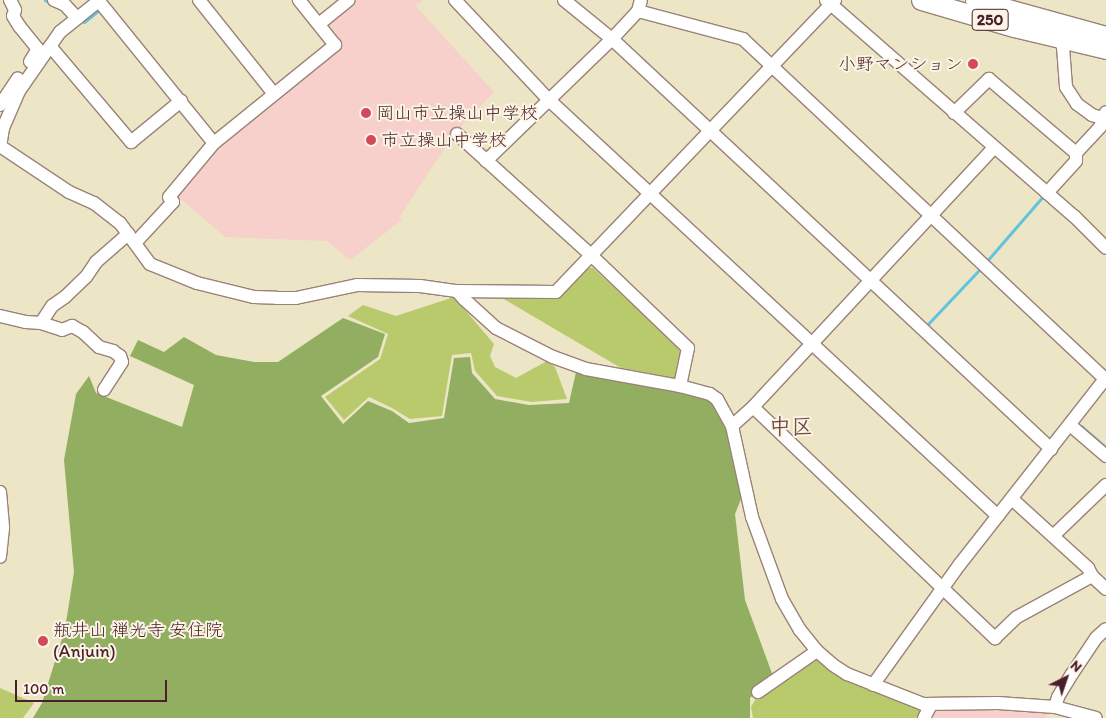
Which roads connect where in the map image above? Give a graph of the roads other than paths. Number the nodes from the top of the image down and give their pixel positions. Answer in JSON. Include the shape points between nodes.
{"nodes":[{"id":1,"x":10,"y":0,"type":"edge"},
{"id":2,"x":54,"y":0,"type":"edge"},
{"id":3,"x":99,"y":0,"type":"edge"},
{"id":4,"x":199,"y":0,"type":"edge"},
{"id":5,"x":299,"y":0,"type":"edge"},
{"id":6,"x":348,"y":0,"type":"edge"},
{"id":7,"x":455,"y":0,"type":"edge"},
{"id":8,"x":564,"y":0,"type":"edge"},
{"id":9,"x":921,"y":0,"type":"edge"},
{"id":10,"x":975,"y":0,"type":"edge"},
{"id":11,"x":830,"y":3,"type":"edge"},
{"id":12,"x":640,"y":6,"type":"edge"},
{"id":13,"x":76,"y":18,"type":"junction"},
{"id":14,"x":319,"y":24,"type":"junction"},
{"id":15,"x":1106,"y":36,"type":"edge"},
{"id":16,"x":1059,"y":37,"type":"junction"},
{"id":17,"x":612,"y":39,"type":"junction"},
{"id":18,"x":50,"y":46,"type":"junction"},
{"id":19,"x":1106,"y":49,"type":"edge"},
{"id":20,"x":771,"y":67,"type":"junction"},
{"id":21,"x":274,"y":94,"type":"junction"},
{"id":22,"x":549,"y":100,"type":"junction"},
{"id":23,"x":181,"y":101,"type":"junction"},
{"id":24,"x":0,"y":105,"type":"edge"},
{"id":25,"x":954,"y":113,"type":"junction"},
{"id":26,"x":1106,"y":117,"type":"edge"},
{"id":27,"x":711,"y":132,"type":"junction"},
{"id":28,"x":457,"y":134,"type":"dead end"},
{"id":29,"x":214,"y":143,"type":"junction"},
{"id":30,"x":0,"y":146,"type":"edge"},
{"id":31,"x":994,"y":148,"type":"junction"},
{"id":32,"x":1076,"y":153,"type":"junction"},
{"id":33,"x":486,"y":161,"type":"junction"},
{"id":34,"x":1047,"y":193,"type":"junction"},
{"id":35,"x":650,"y":195,"type":"junction"},
{"id":36,"x":931,"y":216,"type":"junction"},
{"id":37,"x":132,"y":239,"type":"junction"},
{"id":38,"x":1106,"y":248,"type":"edge"},
{"id":39,"x":592,"y":256,"type":"junction"},
{"id":40,"x":870,"y":280,"type":"junction"},
{"id":41,"x":457,"y":291,"type":"junction"},
{"id":42,"x":0,"y":316,"type":"edge"},
{"id":43,"x":41,"y":322,"type":"junction"},
{"id":44,"x":810,"y":344,"type":"junction"},
{"id":45,"x":1106,"y":379,"type":"edge"},
{"id":46,"x":680,"y":386,"type":"junction"},
{"id":47,"x":104,"y":390,"type":"dead end"},
{"id":48,"x":753,"y":407,"type":"junction"},
{"id":49,"x":1070,"y":425,"type":"junction"},
{"id":50,"x":732,"y":426,"type":"junction"},
{"id":51,"x":1051,"y":449,"type":"junction"},
{"id":52,"x":1106,"y":456,"type":"edge"},
{"id":53,"x":1106,"y":485,"type":"edge"},
{"id":54,"x":0,"y":492,"type":"edge"},
{"id":55,"x":1012,"y":499,"type":"junction"},
{"id":56,"x":998,"y":516,"type":"junction"},
{"id":57,"x":1053,"y":536,"type":"junction"},
{"id":58,"x":0,"y":557,"type":"edge"},
{"id":59,"x":1092,"y":576,"type":"junction"},
{"id":60,"x":1106,"y":588,"type":"edge"},
{"id":61,"x":943,"y":589,"type":"junction"},
{"id":62,"x":1106,"y":628,"type":"edge"},
{"id":63,"x":817,"y":651,"type":"junction"},
{"id":64,"x":873,"y":685,"type":"junction"},
{"id":65,"x":758,"y":692,"type":"dead end"},
{"id":66,"x":931,"y":705,"type":"junction"},
{"id":67,"x":1055,"y":707,"type":"junction"},
{"id":68,"x":924,"y":718,"type":"edge"},
{"id":69,"x":1096,"y":718,"type":"edge"}],
"edges":[{"from":1,"to":24,"type":"street","via":[[15,10],[13,16],[38,48]]},
{"from":2,"to":13,"type":"street","via":[[66,5]]},
{"from":3,"to":13,"type":"street"},
{"from":3,"to":23,"type":"street"},
{"from":4,"to":21,"type":"street"},
{"from":5,"to":14,"type":"street"},
{"from":6,"to":14,"type":"street"},
{"from":7,"to":22,"type":"street"},
{"from":8,"to":17,"type":"street"},
{"from":9,"to":16,"type":"highway","number":"250"},
{"from":10,"to":15,"type":"highway","number":"250"},
{"from":11,"to":20,"type":"street"},
{"from":11,"to":25,"type":"street"},
{"from":12,"to":17,"type":"street"},
{"from":12,"to":20,"type":"street","via":[[743,39]]},
{"from":13,"to":18,"type":"street"},
{"from":14,"to":21,"type":"street","via":[[335,45]]},
{"from":16,"to":19,"type":"highway","number":"250"},
{"from":16,"to":26,"type":"street","via":[[1063,47],[1066,87],[1077,104],[1092,115]]},
{"from":17,"to":22,"type":"street"},
{"from":17,"to":27,"type":"street"},
{"from":18,"to":23,"type":"street","via":[[131,142]]},
{"from":18,"to":30,"type":"street","via":[[19,91],[3,128]]},
{"from":20,"to":27,"type":"street"},
{"from":20,"to":36,"type":"street"},
{"from":21,"to":29,"type":"street"},
{"from":22,"to":33,"type":"street"},
{"from":22,"to":35,"type":"street"},
{"from":23,"to":29,"type":"street"},
{"from":25,"to":31,"type":"street"},
{"from":25,"to":32,"type":"street","via":[[989,79]]},
{"from":26,"to":32,"type":"street"},
{"from":27,"to":35,"type":"street"},
{"from":27,"to":40,"type":"street"},
{"from":28,"to":33,"type":"street"},
{"from":29,"to":37,"type":"street","via":[[170,197],[173,202]]},
{"from":30,"to":37,"type":"street","via":[[69,192],[94,203],[120,224]]},
{"from":31,"to":34,"type":"street"},
{"from":31,"to":36,"type":"street"},
{"from":32,"to":34,"type":"street","via":[[1076,161]]},
{"from":33,"to":39,"type":"street"},
{"from":34,"to":38,"type":"street"},
{"from":35,"to":39,"type":"street"},
{"from":35,"to":44,"type":"street"},
{"from":36,"to":40,"type":"street"},
{"from":36,"to":45,"type":"street"},
{"from":37,"to":41,"type":"street","via":[[150,264],[171,275],[254,296],[296,298],[357,284]]},
{"from":37,"to":43,"type":"street","via":[[96,262],[86,277],[52,306]]},
{"from":39,"to":41,"type":"street","via":[[556,292]]},
{"from":39,"to":46,"type":"street","via":[[688,348]]},
{"from":40,"to":44,"type":"street"},
{"from":40,"to":51,"type":"street"},
{"from":41,"to":46,"type":"street","via":[[496,328],[553,357],[586,369]]},
{"from":42,"to":43,"type":"street"},
{"from":43,"to":47,"type":"street","via":[[62,330],[72,326],[99,347],[120,356],[122,362]]},
{"from":44,"to":48,"type":"street"},
{"from":44,"to":56,"type":"street"},
{"from":45,"to":49,"type":"street"},
{"from":46,"to":50,"type":"street","via":[[710,394],[722,405]]},
{"from":48,"to":50,"type":"street"},
{"from":48,"to":61,"type":"street"},
{"from":49,"to":51,"type":"street"},
{"from":49,"to":52,"type":"street"},
{"from":50,"to":63,"type":"street","via":[[752,517],[782,599]]},
{"from":51,"to":55,"type":"street"},
{"from":53,"to":57,"type":"street"},
{"from":54,"to":58,"type":"street","via":[[3,528]]},
{"from":55,"to":56,"type":"street"},
{"from":55,"to":57,"type":"street"},
{"from":56,"to":61,"type":"street"},
{"from":57,"to":59,"type":"street","via":[[1088,568]]},
{"from":59,"to":60,"type":"street"},
{"from":59,"to":61,"type":"street","via":[[1017,617],[995,638]]},
{"from":61,"to":64,"type":"street"},
{"from":62,"to":67,"type":"street","via":[[1072,674]]},
{"from":63,"to":64,"type":"street","via":[[847,674]]},
{"from":63,"to":65,"type":"street"},
{"from":64,"to":66,"type":"street"},
{"from":66,"to":67,"type":"street","via":[[998,703]]},
{"from":66,"to":68,"type":"street"},
{"from":67,"to":69,"type":"street"}]}
